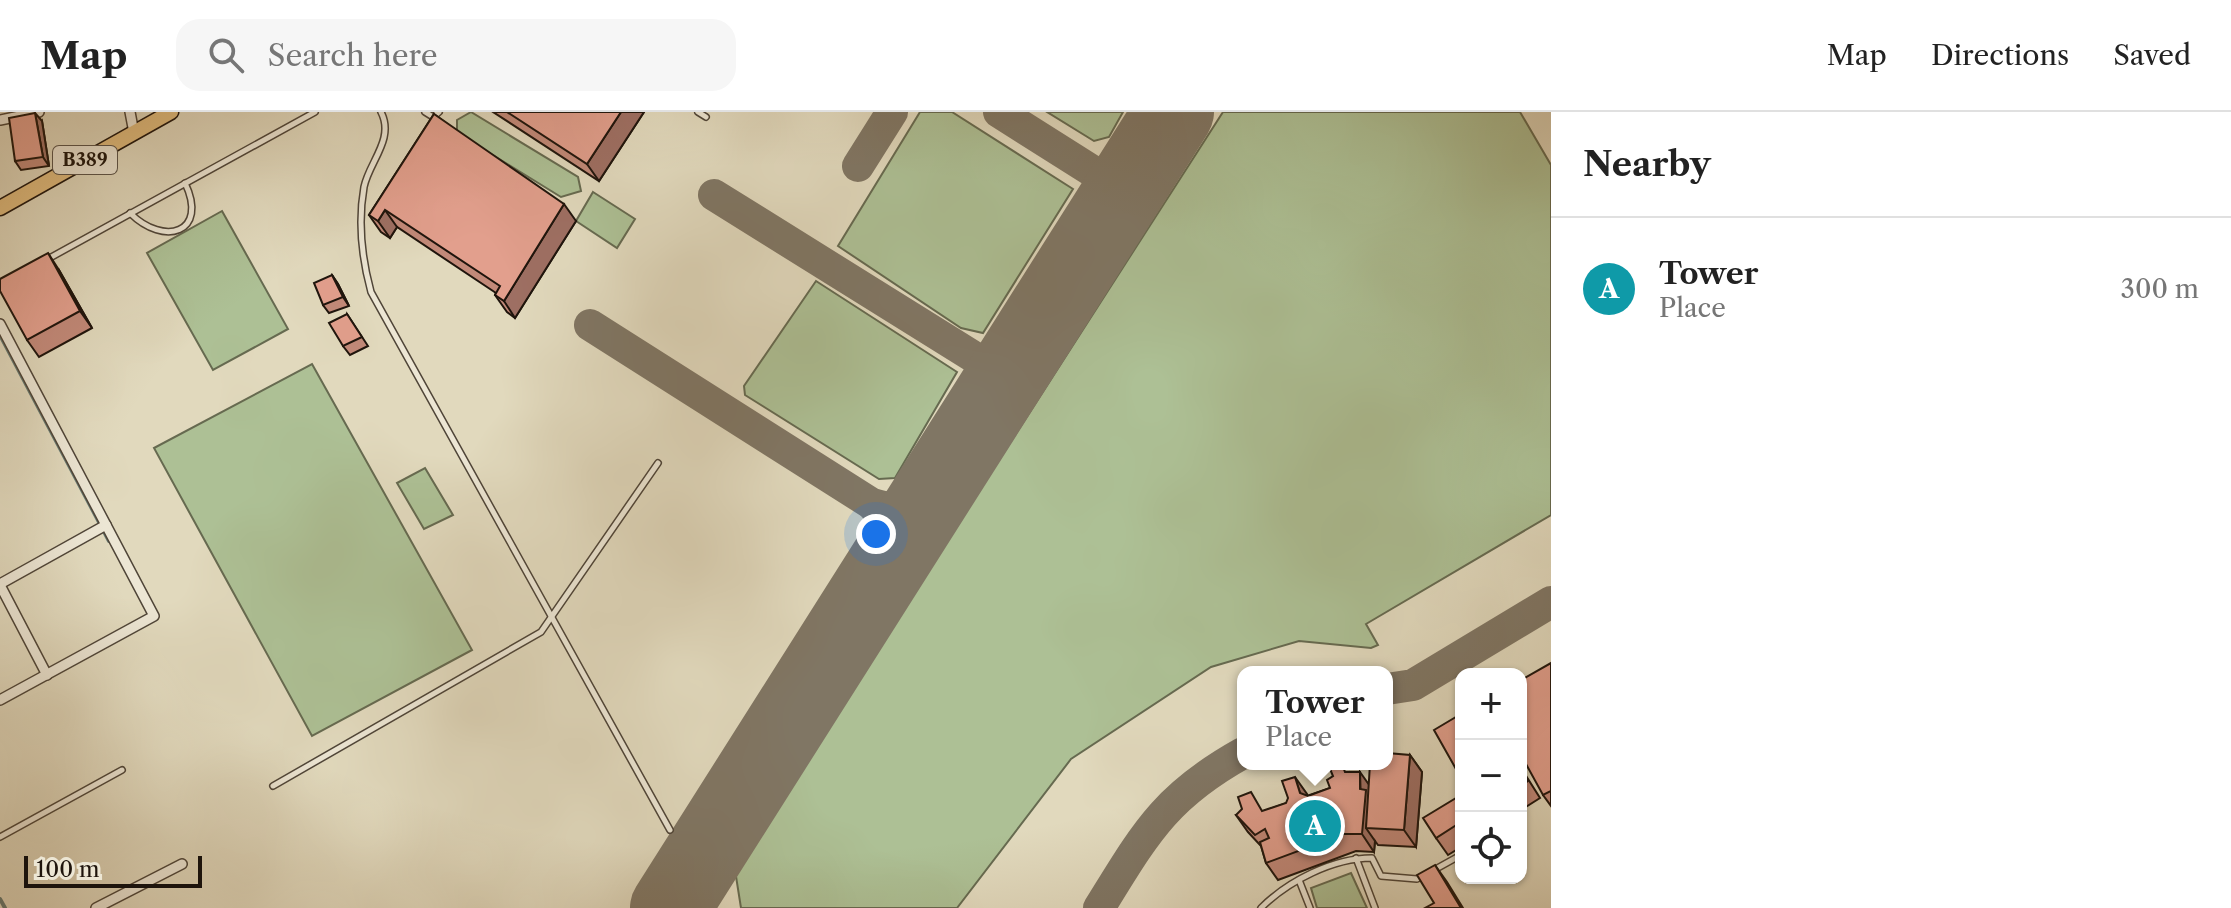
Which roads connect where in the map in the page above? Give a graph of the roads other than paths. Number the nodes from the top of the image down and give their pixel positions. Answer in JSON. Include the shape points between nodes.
{"nodes":[{"id":1,"x":39,"y":112,"type":"edge"},
{"id":2,"x":130,"y":112,"type":"edge"},
{"id":3,"x":171,"y":112,"type":"edge"},
{"id":4,"x":315,"y":112,"type":"edge"},
{"id":5,"x":381,"y":112,"type":"edge"},
{"id":6,"x":425,"y":112,"type":"edge"},
{"id":7,"x":439,"y":112,"type":"edge"},
{"id":8,"x":698,"y":112,"type":"edge"},
{"id":9,"x":706,"y":117,"type":"dead end"},
{"id":10,"x":0,"y":120,"type":"edge"},
{"id":11,"x":134,"y":133,"type":"junction"},
{"id":12,"x":185,"y":183,"type":"junction"},
{"id":13,"x":0,"y":208,"type":"edge"},
{"id":14,"x":130,"y":213,"type":"junction"},
{"id":15,"x":39,"y":264,"type":"edge"},
{"id":16,"x":0,"y":324,"type":"edge"},
{"id":17,"x":658,"y":463,"type":"dead end"},
{"id":18,"x":106,"y":525,"type":"junction"},
{"id":19,"x":0,"y":584,"type":"edge"},
{"id":20,"x":550,"y":617,"type":"junction"},
{"id":21,"x":47,"y":675,"type":"junction"},
{"id":22,"x":0,"y":700,"type":"edge"},
{"id":23,"x":122,"y":770,"type":"dead end"},
{"id":24,"x":273,"y":786,"type":"dead end"},
{"id":25,"x":670,"y":830,"type":"dead end"},
{"id":26,"x":0,"y":837,"type":"edge"},
{"id":27,"x":1356,"y":858,"type":"junction"},
{"id":28,"x":1455,"y":858,"type":"edge"},
{"id":29,"x":182,"y":864,"type":"dead end"},
{"id":30,"x":1299,"y":880,"type":"junction"},
{"id":31,"x":96,"y":908,"type":"edge"},
{"id":32,"x":1261,"y":908,"type":"edge"},
{"id":33,"x":1310,"y":908,"type":"edge"},
{"id":34,"x":1375,"y":908,"type":"edge"}],
"edges":[{"from":1,"to":10,"type":"street"},
{"from":2,"to":11,"type":"street"},
{"from":3,"to":11,"type":"main road","number":"B389"},
{"from":4,"to":12,"type":"lane"},
{"from":5,"to":20,"type":"lane","via":[[386,122],[382,147],[364,186],[363,263],[371,292]]},
{"from":6,"to":7,"type":"lane","via":[[433,117]]},
{"from":8,"to":9,"type":"lane"},
{"from":11,"to":13,"type":"main road","number":"B389"},
{"from":12,"to":14,"type":"lane"},
{"from":12,"to":14,"type":"lane","via":[[192,207],[190,220],[181,229],[171,234],[145,229]]},
{"from":14,"to":15,"type":"lane"},
{"from":16,"to":18,"type":"street"},
{"from":17,"to":20,"type":"lane"},
{"from":18,"to":19,"type":"street"},
{"from":18,"to":21,"type":"street","via":[[154,616]]},
{"from":19,"to":21,"type":"street"},
{"from":20,"to":24,"type":"lane","via":[[541,632]]},
{"from":20,"to":25,"type":"lane"},
{"from":21,"to":22,"type":"street"},
{"from":23,"to":26,"type":"lane"},
{"from":27,"to":28,"type":"lane","via":[[1372,858],[1381,876],[1417,879]]},
{"from":27,"to":30,"type":"lane"},
{"from":27,"to":34,"type":"lane"},
{"from":29,"to":31,"type":"street"},
{"from":30,"to":32,"type":"lane","via":[[1283,886]]},
{"from":30,"to":33,"type":"lane"}]}
